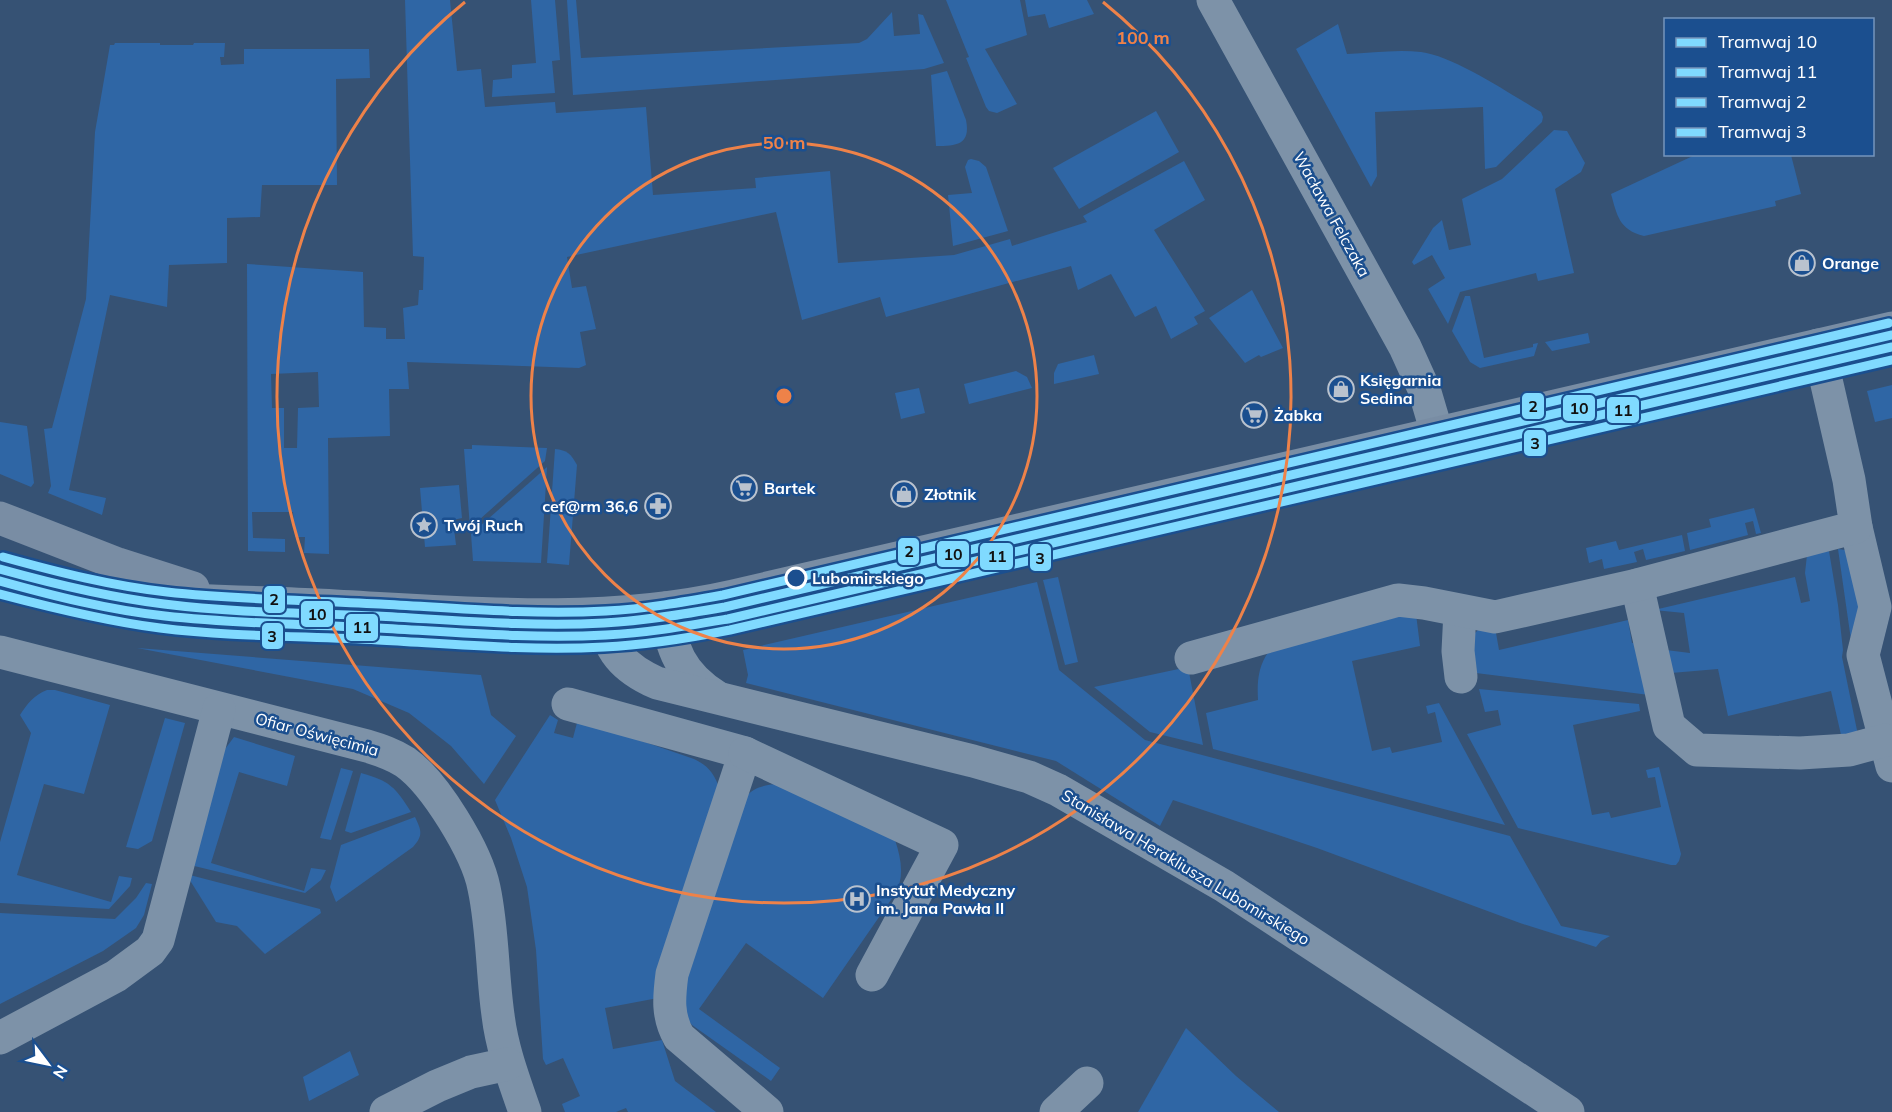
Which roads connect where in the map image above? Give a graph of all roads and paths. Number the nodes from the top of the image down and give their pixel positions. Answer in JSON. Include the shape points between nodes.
{"nodes":[{"id":1,"x":1213,"y":0,"type":"edge"},
{"id":2,"x":1892,"y":328,"type":"edge"},
{"id":3,"x":1818,"y":345,"type":"junction"},
{"id":4,"x":1437,"y":433,"type":"junction"},
{"id":5,"x":0,"y":518,"type":"edge"},
{"id":6,"x":1856,"y":527,"type":"junction"},
{"id":7,"x":0,"y":584,"type":"edge"},
{"id":8,"x":1637,"y":585,"type":"junction"},
{"id":9,"x":244,"y":602,"type":"junction"},
{"id":10,"x":666,"y":608,"type":"junction"},
{"id":11,"x":1460,"y":611,"type":"junction"},
{"id":12,"x":604,"y":614,"type":"junction"},
{"id":13,"x":0,"y":652,"type":"edge"},
{"id":14,"x":1191,"y":658,"type":"dead end"},
{"id":15,"x":1461,"y":677,"type":"dead end"},
{"id":16,"x":729,"y":703,"type":"junction"},
{"id":17,"x":568,"y":704,"type":"dead end"},
{"id":18,"x":219,"y":709,"type":"junction"},
{"id":19,"x":745,"y":753,"type":"junction"},
{"id":20,"x":1889,"y":753,"type":"edge"},
{"id":21,"x":872,"y":975,"type":"dead end"},
{"id":22,"x":0,"y":1038,"type":"edge"},
{"id":23,"x":508,"y":1064,"type":"junction"},
{"id":24,"x":1087,"y":1083,"type":"dead end"},
{"id":25,"x":386,"y":1112,"type":"edge"},
{"id":26,"x":525,"y":1112,"type":"edge"},
{"id":27,"x":767,"y":1112,"type":"edge"},
{"id":28,"x":1056,"y":1112,"type":"edge"},
{"id":29,"x":1568,"y":1112,"type":"edge"}],
"edges":[{"from":1,"to":4,"type":"street","name":"Wacława Felczaka","via":[[1405,347],[1424,389]]},
{"from":2,"to":3,"type":"street"},
{"from":3,"to":4,"type":"street"},
{"from":3,"to":6,"type":"street"},
{"from":4,"to":10,"type":"street","via":[[733,596]]},
{"from":5,"to":9,"type":"street","via":[[148,575]]},
{"from":6,"to":8,"type":"street"},
{"from":6,"to":20,"type":"street","via":[[1875,608],[1863,655]]},
{"from":7,"to":9,"type":"street","via":[[115,596]]},
{"from":8,"to":11,"type":"street","via":[[1495,616]]},
{"from":8,"to":20,"type":"street","via":[[1669,726],[1697,750]]},
{"from":9,"to":12,"type":"street","via":[[537,615]]},
{"from":10,"to":12,"type":"street"},
{"from":10,"to":16,"type":"street","name":"Stanisława Herakliusza Lubomirskiego","via":[[672,644],[682,665],[706,691]]},
{"from":11,"to":14,"type":"street","via":[[1398,600]]},
{"from":11,"to":15,"type":"street"},
{"from":12,"to":16,"type":"street","name":"Stanisława Herakliusza Lubomirskiego","via":[[609,643],[634,671],[657,683]]},
{"from":13,"to":18,"type":"street","name":"Ofiar Oświęcimia"},
{"from":16,"to":29,"type":"street","name":"Stanisława Herakliusza Lubomirskiego","via":[[973,761],[1058,790],[1224,886]]},
{"from":17,"to":19,"type":"street"},
{"from":18,"to":22,"type":"street","via":[[158,940],[150,951],[116,976]]},
{"from":18,"to":23,"type":"street","name":"Ofiar Oświęcimia","via":[[389,753],[406,763],[430,788],[463,837],[481,875],[498,1016]]},
{"from":19,"to":21,"type":"street","via":[[942,845]]},
{"from":19,"to":27,"type":"street","via":[[672,974],[669,1002],[672,1025],[679,1037]]},
{"from":23,"to":25,"type":"street","via":[[471,1072]]},
{"from":23,"to":26,"type":"street","name":"Ofiar Oświęcimia"},
{"from":24,"to":28,"type":"street"}]}
